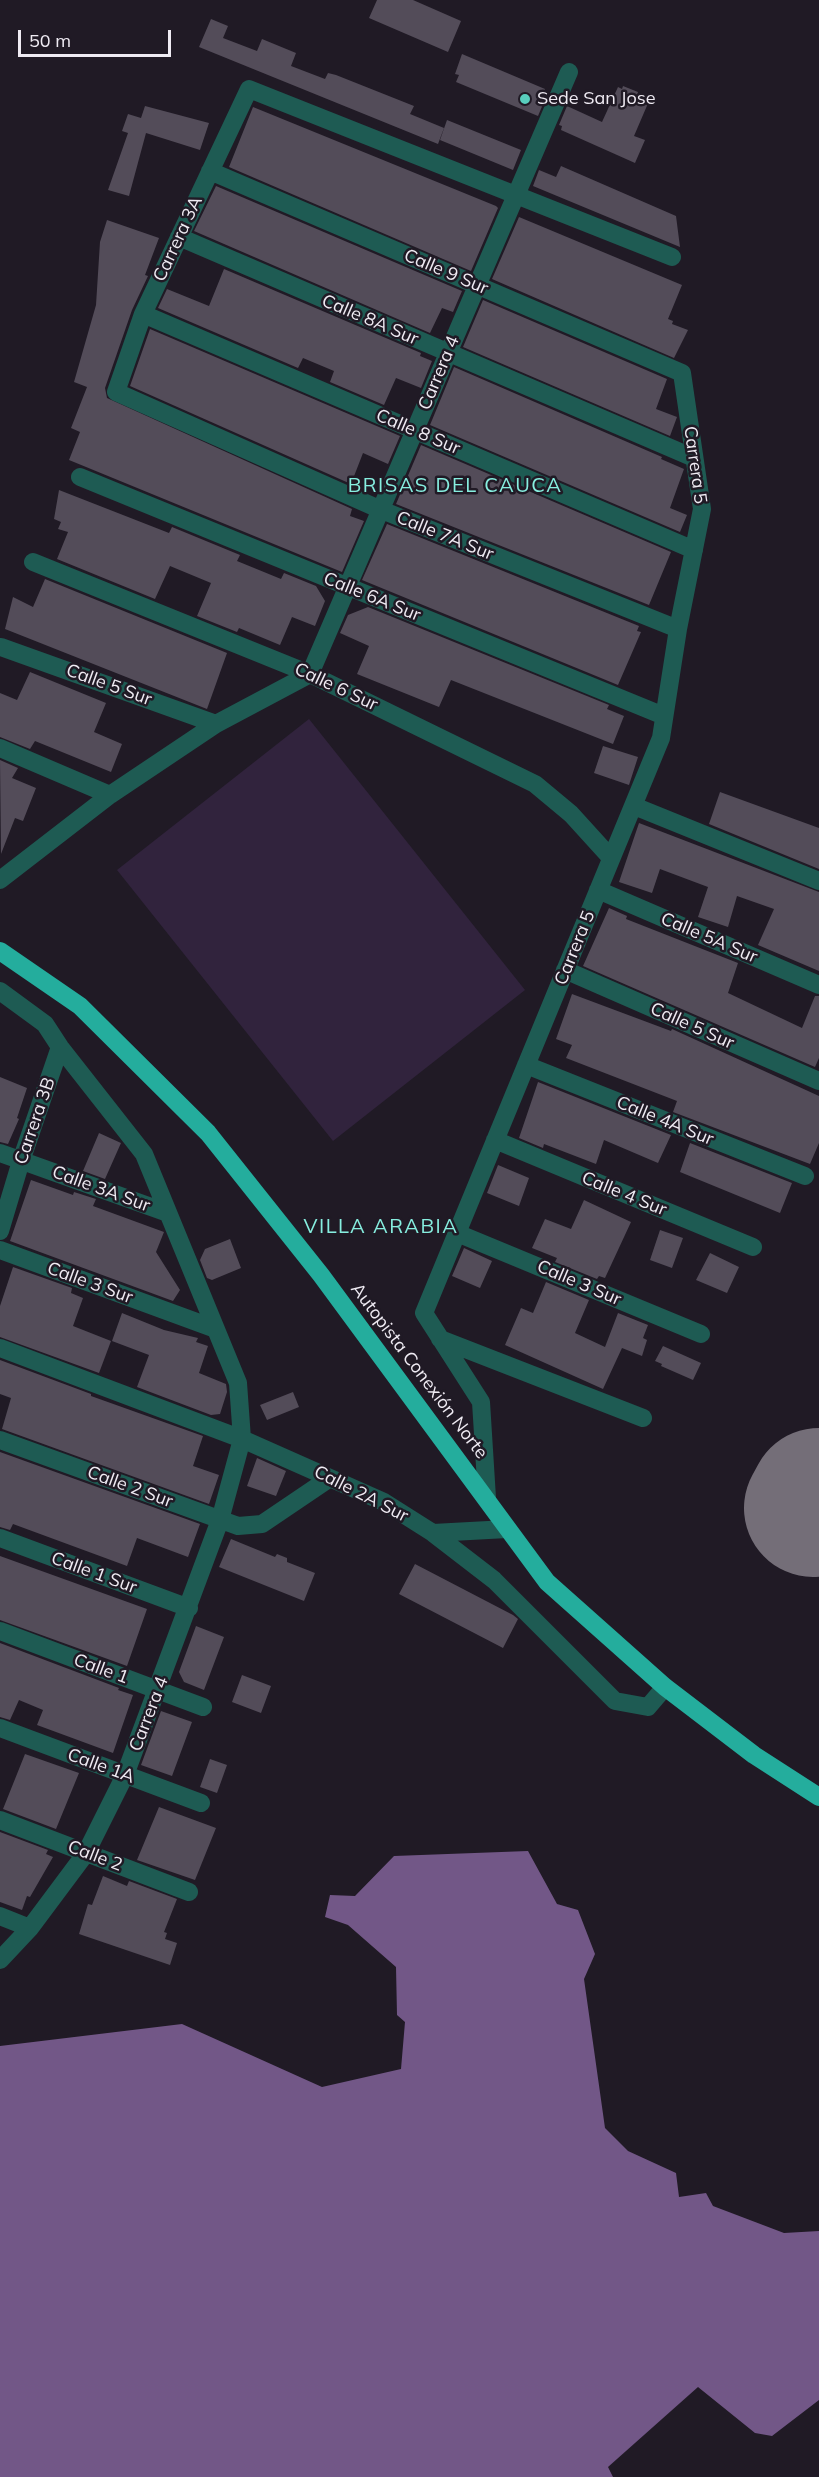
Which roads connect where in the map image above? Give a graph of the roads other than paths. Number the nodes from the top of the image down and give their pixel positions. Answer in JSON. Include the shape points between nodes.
{"nodes":[{"id":1,"x":568,"y":72,"type":"dead end"},
{"id":2,"x":210,"y":171,"type":"junction"},
{"id":3,"x":516,"y":194,"type":"junction"},
{"id":4,"x":179,"y":237,"type":"junction"},
{"id":5,"x":672,"y":257,"type":"dead end"},
{"id":6,"x":477,"y":285,"type":"junction"},
{"id":7,"x":142,"y":314,"type":"junction"},
{"id":8,"x":447,"y":354,"type":"junction"},
{"id":9,"x":682,"y":373,"type":"joint"},
{"id":10,"x":116,"y":392,"type":"joint"},
{"id":11,"x":415,"y":430,"type":"junction"},
{"id":12,"x":693,"y":458,"type":"junction"},
{"id":13,"x":80,"y":477,"type":"dead end"},
{"id":14,"x":379,"y":509,"type":"junction"},
{"id":15,"x":694,"y":550,"type":"junction"},
{"id":16,"x":33,"y":562,"type":"dead end"},
{"id":17,"x":348,"y":587,"type":"junction"},
{"id":18,"x":678,"y":629,"type":"junction"},
{"id":19,"x":1,"y":647,"type":"edge"},
{"id":20,"x":310,"y":674,"type":"junction"},
{"id":21,"x":664,"y":716,"type":"junction"},
{"id":22,"x":216,"y":724,"type":"junction"},
{"id":23,"x":0,"y":748,"type":"edge"},
{"id":24,"x":110,"y":795,"type":"junction"},
{"id":25,"x":633,"y":806,"type":"junction"},
{"id":26,"x":611,"y":858,"type":"junction"},
{"id":27,"x":0,"y":880,"type":"edge"},
{"id":28,"x":819,"y":881,"type":"edge"},
{"id":29,"x":598,"y":891,"type":"junction"},
{"id":30,"x":0,"y":951,"type":"edge"},
{"id":31,"x":565,"y":970,"type":"junction"},
{"id":32,"x":819,"y":985,"type":"edge"},
{"id":33,"x":0,"y":991,"type":"edge"},
{"id":34,"x":60,"y":1047,"type":"junction"},
{"id":35,"x":526,"y":1065,"type":"junction"},
{"id":36,"x":819,"y":1081,"type":"edge"},
{"id":37,"x":495,"y":1140,"type":"junction"},
{"id":38,"x":0,"y":1153,"type":"edge"},
{"id":39,"x":21,"y":1161,"type":"junction"},
{"id":40,"x":805,"y":1176,"type":"dead end"},
{"id":41,"x":168,"y":1214,"type":"junction"},
{"id":42,"x":0,"y":1231,"type":"edge"},
{"id":43,"x":457,"y":1233,"type":"junction"},
{"id":44,"x":753,"y":1247,"type":"dead end"},
{"id":45,"x":0,"y":1250,"type":"edge"},
{"id":46,"x":213,"y":1328,"type":"junction"},
{"id":47,"x":701,"y":1334,"type":"dead end"},
{"id":48,"x":440,"y":1338,"type":"junction"},
{"id":49,"x":0,"y":1348,"type":"edge"},
{"id":50,"x":643,"y":1418,"type":"dead end"},
{"id":51,"x":242,"y":1439,"type":"junction"},
{"id":52,"x":0,"y":1440,"type":"edge"},
{"id":53,"x":330,"y":1478,"type":"junction"},
{"id":54,"x":487,"y":1498,"type":"junction"},
{"id":55,"x":220,"y":1520,"type":"junction"},
{"id":56,"x":507,"y":1528,"type":"junction"},
{"id":57,"x":433,"y":1533,"type":"junction"},
{"id":58,"x":0,"y":1538,"type":"edge"},
{"id":59,"x":189,"y":1608,"type":"junction"},
{"id":60,"x":0,"y":1631,"type":"edge"},
{"id":61,"x":665,"y":1686,"type":"junction"},
{"id":62,"x":158,"y":1690,"type":"junction"},
{"id":63,"x":203,"y":1707,"type":"dead end"},
{"id":64,"x":0,"y":1728,"type":"edge"},
{"id":65,"x":125,"y":1775,"type":"junction"},
{"id":66,"x":819,"y":1797,"type":"edge"},
{"id":67,"x":201,"y":1803,"type":"dead end"},
{"id":68,"x":0,"y":1820,"type":"edge"},
{"id":69,"x":86,"y":1853,"type":"junction"},
{"id":70,"x":189,"y":1892,"type":"dead end"},
{"id":71,"x":0,"y":1916,"type":"edge"},
{"id":72,"x":30,"y":1928,"type":"junction"},
{"id":73,"x":0,"y":1960,"type":"edge"}],
"edges":[{"from":1,"to":3,"type":"street","name":"Carrera 4"},
{"from":2,"to":3,"type":"street","name":"Carrera 3A","via":[[249,89]]},
{"from":2,"to":4,"type":"street","name":"Carrera 3A"},
{"from":2,"to":6,"type":"street","name":"Calle 9 Sur"},
{"from":3,"to":5,"type":"street"},
{"from":3,"to":6,"type":"street","name":"Carrera 4"},
{"from":4,"to":7,"type":"street","name":"Carrera 3A"},
{"from":4,"to":8,"type":"street","name":"Calle 8A Sur"},
{"from":6,"to":8,"type":"street","name":"Carrera 4"},
{"from":6,"to":9,"type":"street","name":"Calle 9 Sur"},
{"from":7,"to":10,"type":"street","name":"Carrera 3A"},
{"from":7,"to":11,"type":"street","name":"Calle 8 Sur"},
{"from":8,"to":11,"type":"street","name":"Carrera 4"},
{"from":8,"to":12,"type":"street","name":"Calle 8A Sur"},
{"from":9,"to":12,"type":"street","name":"Carrera 5"},
{"from":10,"to":14,"type":"street","name":"Calle 7A Sur"},
{"from":11,"to":14,"type":"street","name":"Carrera 4"},
{"from":11,"to":15,"type":"street","name":"Calle 8 Sur"},
{"from":12,"to":15,"type":"street","name":"Carrera 5","via":[[702,509]]},
{"from":13,"to":17,"type":"street","name":"Calle 6A Sur"},
{"from":14,"to":17,"type":"street","name":"Carrera 4"},
{"from":14,"to":18,"type":"street","name":"Calle 7A Sur"},
{"from":15,"to":18,"type":"street","name":"Carrera 5"},
{"from":16,"to":20,"type":"street","name":"Calle 6 Sur"},
{"from":17,"to":20,"type":"street","name":"Carrera 4"},
{"from":17,"to":21,"type":"street","name":"Calle 6A Sur"},
{"from":18,"to":21,"type":"street","name":"Carrera 5"},
{"from":19,"to":22,"type":"street","name":"Calle 5 Sur"},
{"from":20,"to":22,"type":"street"},
{"from":20,"to":26,"type":"street","name":"Calle 6 Sur","via":[[535,784],[571,814]]},
{"from":21,"to":25,"type":"street","name":"Carrera 5","via":[[661,738]]},
{"from":22,"to":24,"type":"street"},
{"from":23,"to":24,"type":"street"},
{"from":24,"to":27,"type":"street"},
{"from":25,"to":26,"type":"street","name":"Carrera 5"},
{"from":25,"to":28,"type":"street"},
{"from":26,"to":29,"type":"street","name":"Carrera 5"},
{"from":29,"to":31,"type":"street","name":"Carrera 5"},
{"from":29,"to":32,"type":"street","name":"Calle 5A Sur"},
{"from":30,"to":54,"type":"highway","name":"Autopista Conexión Norte","via":[[80,1006],[208,1133],[321,1275]]},
{"from":31,"to":35,"type":"street","name":"Carrera 5"},
{"from":31,"to":36,"type":"street","name":"Calle 5 Sur"},
{"from":33,"to":34,"type":"street","name":"Carrera 4","via":[[45,1024]]},
{"from":34,"to":39,"type":"street","name":"Carrera 3B"},
{"from":34,"to":41,"type":"street","name":"Carrera 4","via":[[144,1154]]},
{"from":35,"to":37,"type":"street","name":"Carrera 5"},
{"from":35,"to":40,"type":"street","name":"Calle 4A Sur"},
{"from":37,"to":43,"type":"street","name":"Carrera 5"},
{"from":37,"to":44,"type":"street","name":"Calle 4 Sur"},
{"from":38,"to":39,"type":"street","name":"Calle 3A Sur"},
{"from":39,"to":41,"type":"street","name":"Calle 3A Sur"},
{"from":39,"to":42,"type":"street","name":"Carrera 3B"},
{"from":41,"to":46,"type":"street","name":"Carrera 4"},
{"from":43,"to":47,"type":"street","name":"Calle 3 Sur"},
{"from":43,"to":48,"type":"street","name":"Carrera 5","via":[[424,1313]]},
{"from":45,"to":46,"type":"street","name":"Calle 3 Sur"},
{"from":46,"to":51,"type":"street","name":"Carrera 4","via":[[238,1383]]},
{"from":48,"to":50,"type":"street"},
{"from":48,"to":54,"type":"street","name":"Carrera 5","via":[[482,1402]]},
{"from":49,"to":51,"type":"street","name":"Calle 2A Sur"},
{"from":51,"to":53,"type":"street","name":"Calle 2A Sur"},
{"from":51,"to":55,"type":"street","name":"Carrera 4"},
{"from":52,"to":55,"type":"street","name":"Calle 2 Sur"},
{"from":53,"to":55,"type":"street","name":"Calle 2 Sur","via":[[262,1524],[238,1526]]},
{"from":53,"to":57,"type":"street","name":"Calle 2A Sur","via":[[384,1503]]},
{"from":54,"to":56,"type":"highway","name":"Autopista Conexión Norte"},
{"from":55,"to":59,"type":"street","name":"Carrera 4"},
{"from":56,"to":57,"type":"street"},
{"from":56,"to":61,"type":"highway","name":"Autopista Conexión Norte","via":[[547,1582]]},
{"from":57,"to":61,"type":"street","name":"Calle 2A Sur","via":[[494,1580],[615,1701],[648,1707]]},
{"from":58,"to":59,"type":"street","name":"Calle 1 Sur"},
{"from":59,"to":62,"type":"street","name":"Carrera 4"},
{"from":60,"to":62,"type":"street","name":"Calle 1"},
{"from":61,"to":66,"type":"highway","name":"Autopista Conexión Norte","via":[[754,1755]]},
{"from":62,"to":63,"type":"street","name":"Calle 1"},
{"from":62,"to":65,"type":"street","name":"Carrera 4"},
{"from":64,"to":65,"type":"street","name":"Calle 1A"},
{"from":65,"to":67,"type":"street","name":"Calle 1A"},
{"from":65,"to":69,"type":"street","name":"Carrera 4"},
{"from":68,"to":69,"type":"street","name":"Calle 2"},
{"from":69,"to":70,"type":"street","name":"Calle 2"},
{"from":69,"to":72,"type":"street","name":"Carrera 4"},
{"from":71,"to":72,"type":"street"},
{"from":72,"to":73,"type":"street","name":"Carrera 4"}]}
